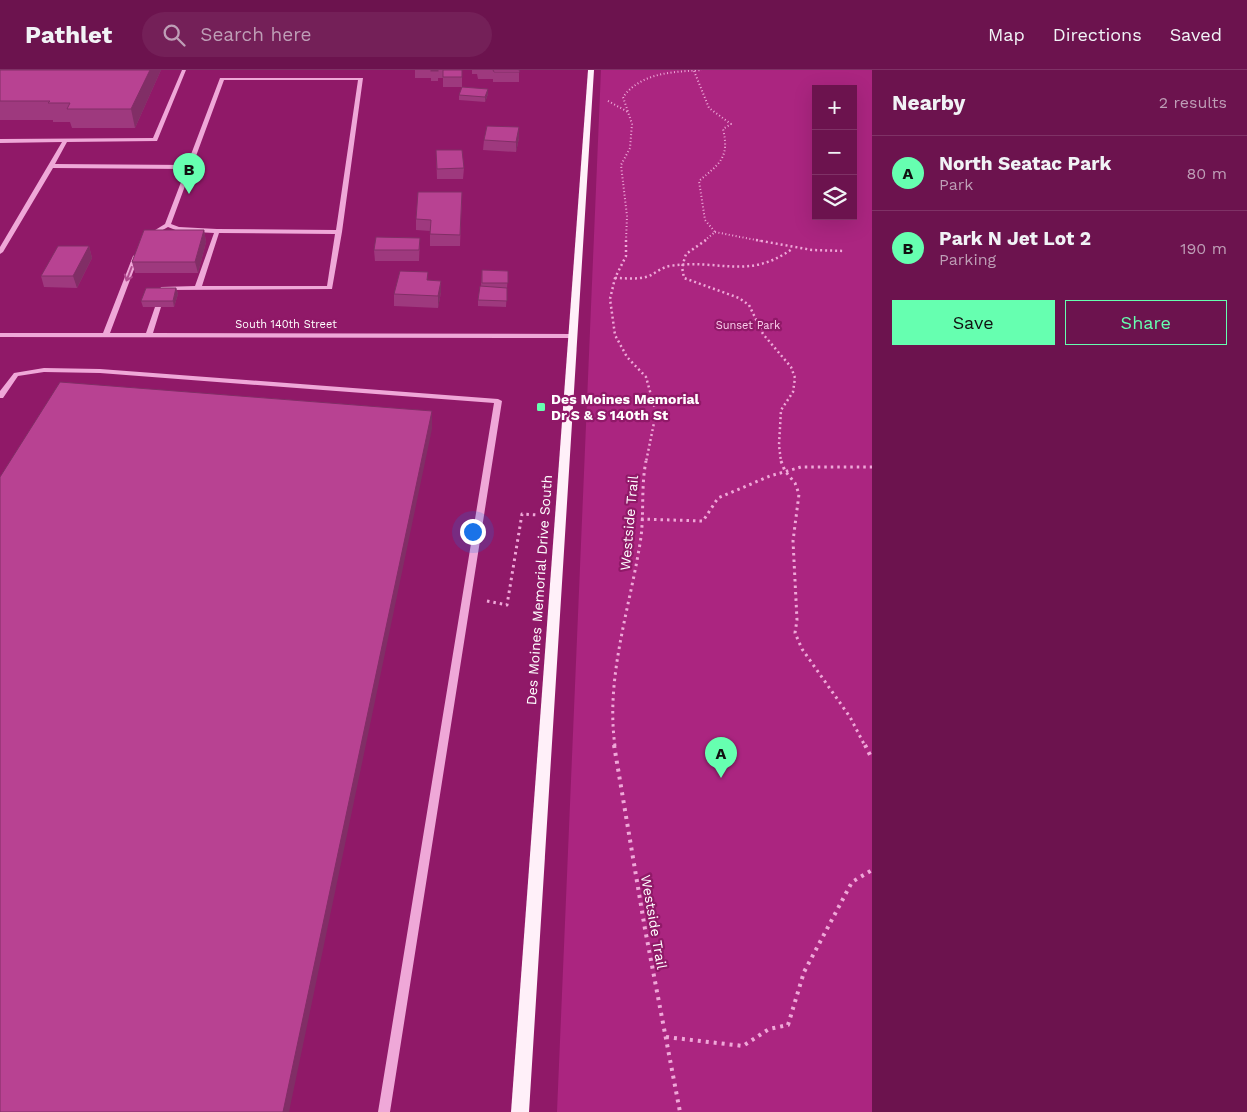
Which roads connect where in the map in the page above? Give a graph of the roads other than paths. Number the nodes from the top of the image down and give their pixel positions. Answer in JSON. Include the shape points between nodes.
{"nodes":[{"id":1,"x":184,"y":70,"type":"edge"},
{"id":2,"x":591,"y":70,"type":"edge"},
{"id":3,"x":65,"y":140,"type":"junction"},
{"id":4,"x":0,"y":141,"type":"edge"},
{"id":5,"x":51,"y":166,"type":"junction"},
{"id":6,"x":189,"y":167,"type":"junction"},
{"id":7,"x":168,"y":225,"type":"junction"},
{"id":8,"x":217,"y":231,"type":"junction"},
{"id":9,"x":339,"y":232,"type":"junction"},
{"id":10,"x":0,"y":252,"type":"edge"},
{"id":11,"x":198,"y":288,"type":"junction"},
{"id":12,"x":162,"y":291,"type":"edge"},
{"id":13,"x":158,"y":307,"type":"edge"},
{"id":14,"x":149,"y":334,"type":"junction"},
{"id":15,"x":0,"y":335,"type":"edge"},
{"id":16,"x":106,"y":335,"type":"junction"},
{"id":17,"x":572,"y":336,"type":"junction"},
{"id":18,"x":0,"y":396,"type":"edge"},
{"id":19,"x":384,"y":1112,"type":"edge"},
{"id":20,"x":520,"y":1112,"type":"edge"}],
"edges":[{"from":1,"to":3,"type":"lane","via":[[156,140]]},
{"from":2,"to":17,"type":"main road","name":"Des Moines Memorial Drive South"},
{"from":3,"to":4,"type":"lane"},
{"from":3,"to":5,"type":"lane"},
{"from":5,"to":6,"type":"lane"},
{"from":5,"to":10,"type":"lane"},
{"from":6,"to":7,"type":"lane"},
{"from":6,"to":9,"type":"lane","via":[[222,79],[361,79]]},
{"from":7,"to":8,"type":"lane","via":[[178,230]]},
{"from":7,"to":16,"type":"lane","one_way":true,"via":[[142,244]]},
{"from":8,"to":9,"type":"lane"},
{"from":8,"to":11,"type":"lane"},
{"from":9,"to":11,"type":"lane","via":[[330,288]]},
{"from":11,"to":12,"type":"lane"},
{"from":13,"to":14,"type":"lane"},
{"from":14,"to":16,"type":"street","name":"South 140th Street"},
{"from":14,"to":17,"type":"street","name":"South 140th Street"},
{"from":15,"to":16,"type":"street","name":"South 140th Street"},
{"from":17,"to":20,"type":"main road","name":"Des Moines Memorial Drive South"},
{"from":18,"to":19,"type":"lane","via":[[16,374],[44,370],[100,371],[498,401]]}]}
